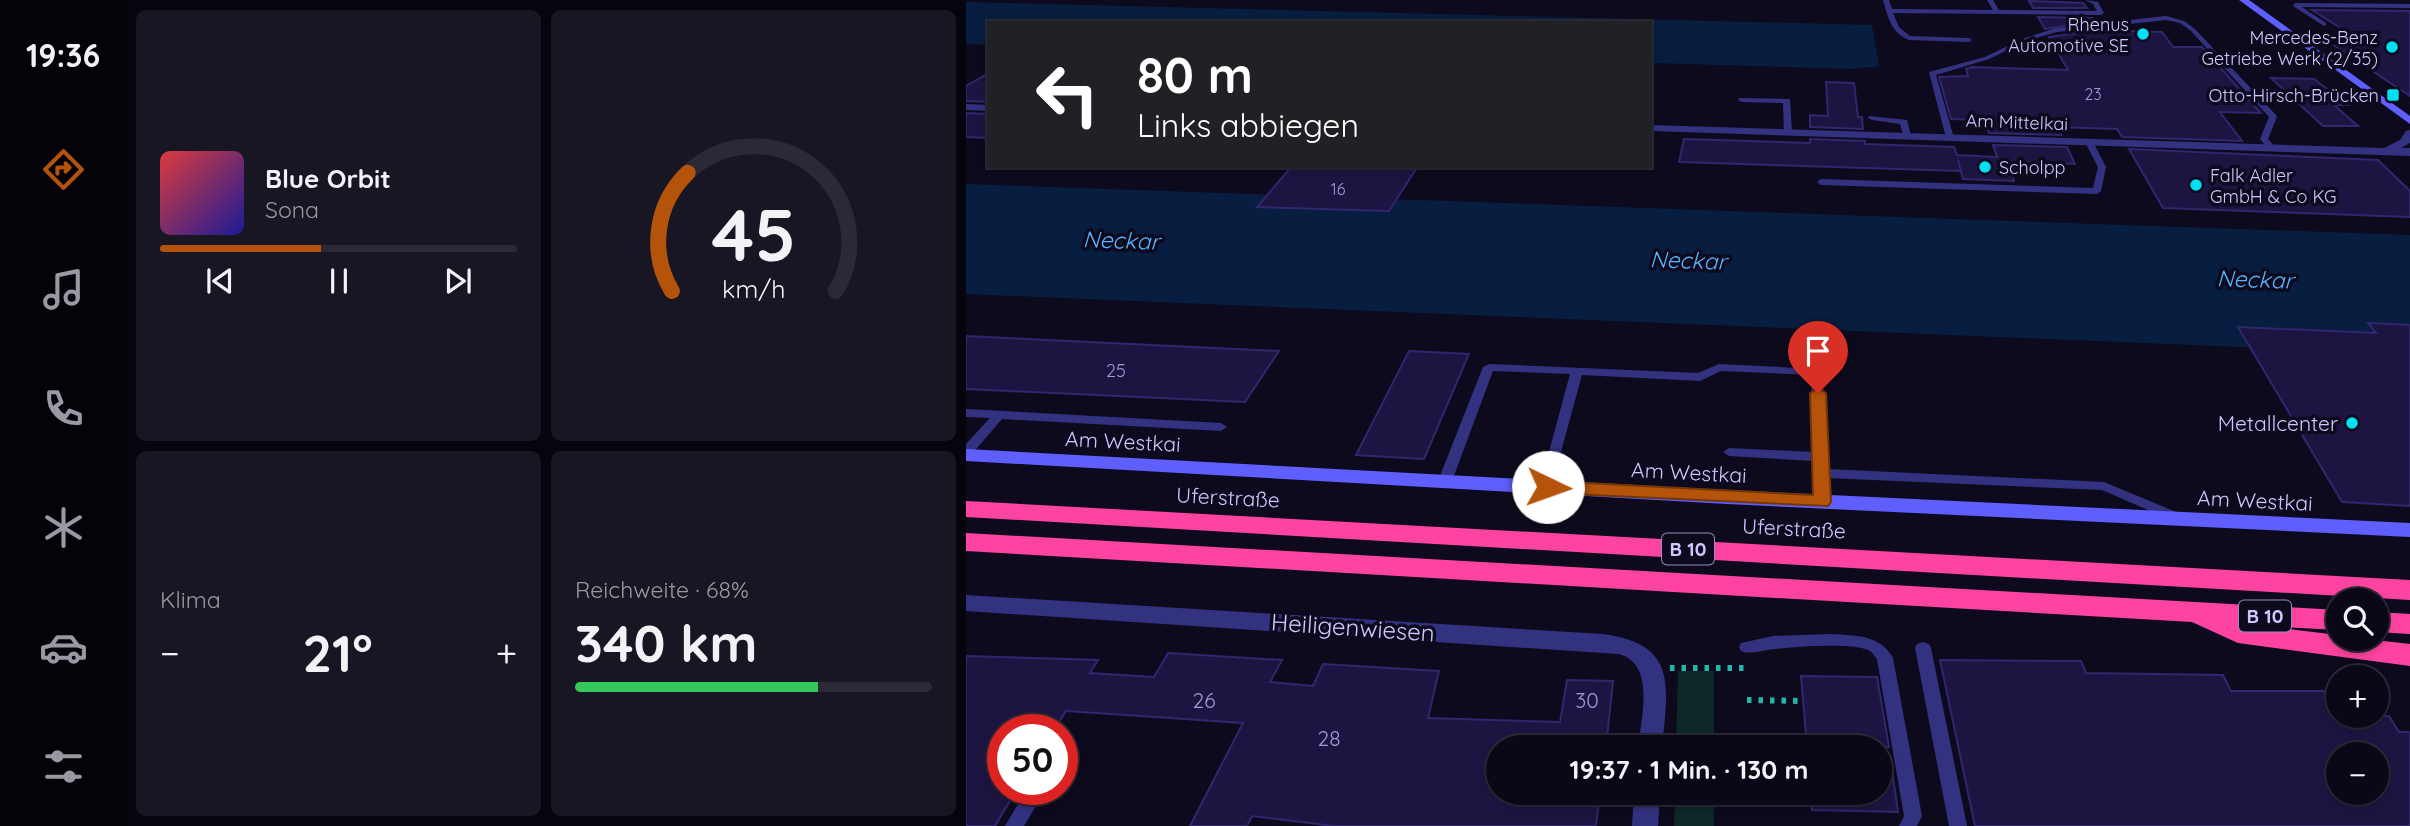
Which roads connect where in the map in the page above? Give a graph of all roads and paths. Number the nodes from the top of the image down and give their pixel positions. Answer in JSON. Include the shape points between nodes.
{"nodes":[{"id":1,"x":1886,"y":0,"type":"edge"},
{"id":2,"x":1990,"y":0,"type":"edge"},
{"id":3,"x":2088,"y":0,"type":"edge"},
{"id":4,"x":2243,"y":0,"type":"edge"},
{"id":5,"x":2410,"y":6,"type":"edge"},
{"id":6,"x":1890,"y":11,"type":"junction"},
{"id":7,"x":1998,"y":13,"type":"junction"},
{"id":8,"x":2324,"y":24,"type":"dead end"},
{"id":9,"x":1969,"y":40,"type":"dead end"},
{"id":10,"x":1742,"y":100,"type":"dead end"},
{"id":11,"x":966,"y":107,"type":"edge"},
{"id":12,"x":987,"y":108,"type":"edge"},
{"id":13,"x":1872,"y":118,"type":"dead end"},
{"id":14,"x":2410,"y":121,"type":"edge"},
{"id":15,"x":1652,"y":128,"type":"edge"},
{"id":16,"x":1788,"y":133,"type":"junction"},
{"id":17,"x":2410,"y":133,"type":"edge"},
{"id":18,"x":1907,"y":136,"type":"junction"},
{"id":19,"x":1950,"y":138,"type":"junction"},
{"id":20,"x":2089,"y":142,"type":"junction"},
{"id":21,"x":2272,"y":148,"type":"junction"},
{"id":22,"x":2382,"y":151,"type":"junction"},
{"id":23,"x":2410,"y":152,"type":"edge"},
{"id":24,"x":2410,"y":158,"type":"edge"},
{"id":25,"x":1821,"y":182,"type":"dead end"},
{"id":26,"x":1577,"y":371,"type":"junction"},
{"id":27,"x":966,"y":413,"type":"edge"},
{"id":28,"x":1000,"y":414,"type":"junction"},
{"id":29,"x":1221,"y":427,"type":"dead end"},
{"id":30,"x":1729,"y":452,"type":"dead end"},
{"id":31,"x":966,"y":453,"type":"edge"},
{"id":32,"x":1821,"y":457,"type":"junction"},
{"id":33,"x":1553,"y":459,"type":"dead end"},
{"id":34,"x":1821,"y":472,"type":"junction"},
{"id":35,"x":1445,"y":481,"type":"junction"},
{"id":36,"x":1822,"y":502,"type":"junction"},
{"id":37,"x":966,"y":509,"type":"edge"},
{"id":38,"x":2179,"y":519,"type":"junction"},
{"id":39,"x":2410,"y":530,"type":"edge"},
{"id":40,"x":966,"y":542,"type":"edge"},
{"id":41,"x":2410,"y":590,"type":"edge"},
{"id":42,"x":966,"y":603,"type":"edge"},
{"id":43,"x":2191,"y":611,"type":"junction"},
{"id":44,"x":2326,"y":619,"type":"edge"},
{"id":45,"x":2389,"y":623,"type":"edge"},
{"id":46,"x":2410,"y":624,"type":"edge"},
{"id":47,"x":1747,"y":647,"type":"dead end"},
{"id":48,"x":1923,"y":648,"type":"dead end"},
{"id":49,"x":2410,"y":654,"type":"edge"},
{"id":50,"x":1652,"y":668,"type":"junction"},
{"id":51,"x":1747,"y":668,"type":"dead end"},
{"id":52,"x":1747,"y":699,"type":"dead end"},
{"id":53,"x":1803,"y":701,"type":"dead end"},
{"id":54,"x":1651,"y":735,"type":"edge"},
{"id":55,"x":1027,"y":805,"type":"edge"},
{"id":56,"x":1646,"y":805,"type":"edge"},
{"id":57,"x":1014,"y":826,"type":"edge"},
{"id":58,"x":1645,"y":826,"type":"edge"},
{"id":59,"x":1908,"y":826,"type":"edge"},
{"id":60,"x":1958,"y":826,"type":"edge"}],
"edges":[{"from":1,"to":6,"type":"lane"},
{"from":2,"to":7,"type":"lane"},
{"from":3,"to":7,"type":"lane","via":[[2096,3],[2101,13]]},
{"from":4,"to":14,"type":"main road"},
{"from":5,"to":8,"type":"lane","via":[[2295,5]]},
{"from":6,"to":7,"type":"lane"},
{"from":6,"to":9,"type":"lane","via":[[1901,36]]},
{"from":10,"to":16,"type":"lane","via":[[1787,102]]},
{"from":11,"to":12,"type":"street"},
{"from":13,"to":18,"type":"lane","via":[[1904,122]]},
{"from":15,"to":16,"type":"street","name":"Am Mittelkai"},
{"from":16,"to":18,"type":"street","name":"Am Mittelkai"},
{"from":17,"to":22,"type":"street","via":[[2405,142]]},
{"from":18,"to":19,"type":"street","name":"Am Mittelkai"},
{"from":19,"to":20,"type":"street","name":"Am Mittelkai"},
{"from":19,"to":21,"type":"lane","via":[[1932,74],[1987,58],[2039,34],[2159,17],[2193,30],[2273,117],[2264,139]]},
{"from":20,"to":21,"type":"street","name":"Am Mittelkai"},
{"from":20,"to":25,"type":"lane","via":[[2102,167],[2097,191]]},
{"from":21,"to":22,"type":"street","name":"Am Mittelkai"},
{"from":22,"to":23,"type":"street","name":"Am Mittelkai"},
{"from":22,"to":24,"type":"street","name":"Am Mittelkai"},
{"from":26,"to":32,"type":"lane","via":[[1700,377],[1719,367],[1818,372]]},
{"from":26,"to":33,"type":"lane"},
{"from":26,"to":35,"type":"lane","via":[[1489,367]]},
{"from":27,"to":28,"type":"lane"},
{"from":28,"to":29,"type":"lane"},
{"from":28,"to":31,"type":"lane"},
{"from":30,"to":32,"type":"lane"},
{"from":31,"to":35,"type":"main road","name":"Am Westkai"},
{"from":32,"to":34,"type":"lane"},
{"from":34,"to":36,"type":"lane"},
{"from":34,"to":38,"type":"lane","via":[[2105,485]]},
{"from":35,"to":36,"type":"main road","name":"Am Westkai"},
{"from":36,"to":38,"type":"main road","name":"Am Westkai"},
{"from":37,"to":41,"type":"highway","name":"Uferstraße","number":"B 10"},
{"from":38,"to":39,"type":"main road","name":"Am Westkai"},
{"from":40,"to":43,"type":"highway","number":"B 10"},
{"from":42,"to":50,"type":"street","name":"Heiligenwiesen","via":[[1603,643],[1643,655]]},
{"from":43,"to":44,"type":"highway","number":"B 10"},
{"from":43,"to":49,"type":"highway","number":"B 10","via":[[2238,633]]},
{"from":45,"to":46,"type":"highway"},
{"from":47,"to":59,"type":"lane","via":[[1764,642],[1860,642],[1877,647],[1885,658],[1913,816]]},
{"from":48,"to":60,"type":"lane"},
{"from":50,"to":51,"type":"path"},
{"from":50,"to":54,"type":"street"},
{"from":52,"to":53,"type":"path"},
{"from":55,"to":57,"type":"lane"},
{"from":56,"to":58,"type":"street"}]}
